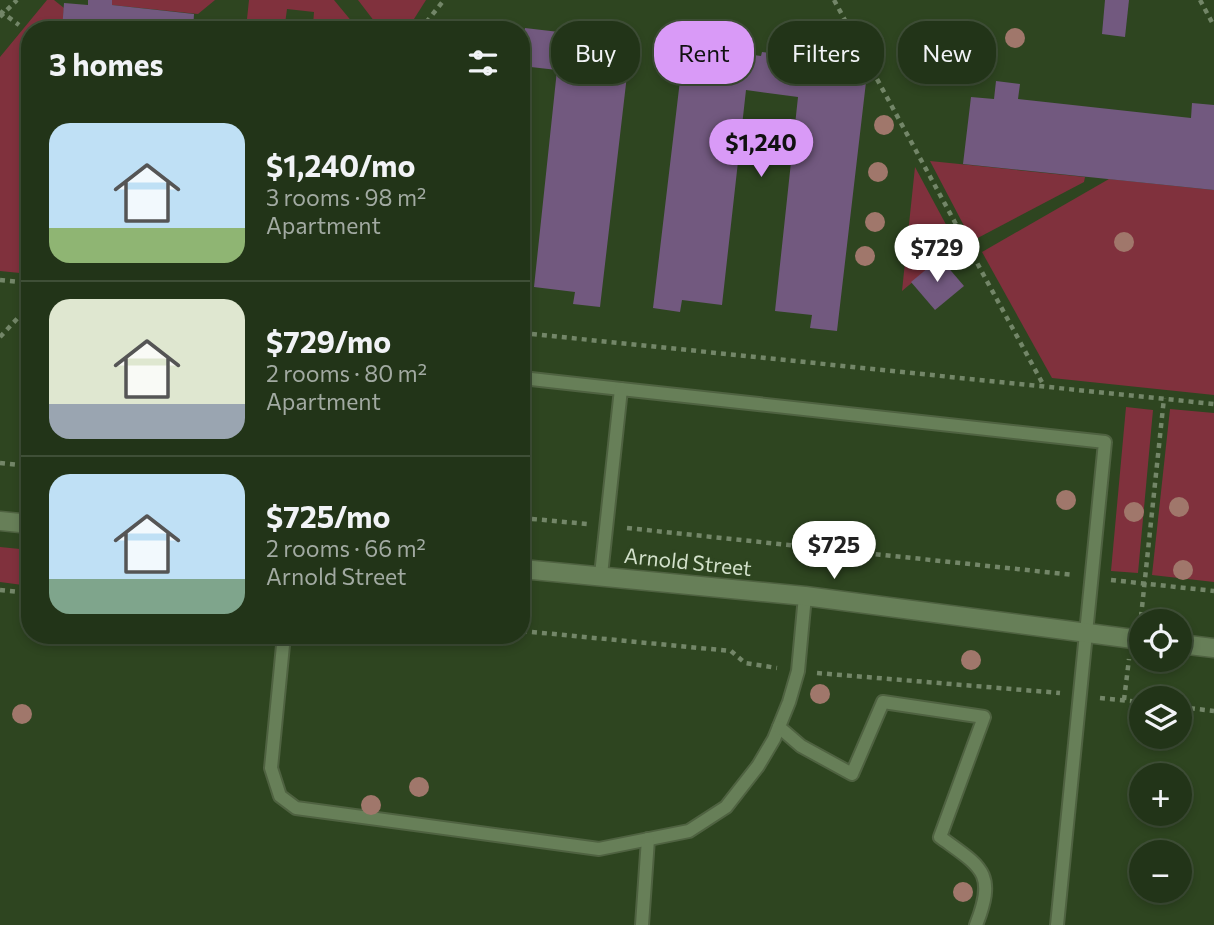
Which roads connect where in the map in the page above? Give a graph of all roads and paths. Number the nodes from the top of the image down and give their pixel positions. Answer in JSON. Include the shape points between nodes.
{"nodes":[{"id":1,"x":17,"y":0,"type":"edge"},
{"id":2,"x":444,"y":0,"type":"edge"},
{"id":3,"x":834,"y":0,"type":"edge"},
{"id":4,"x":1200,"y":0,"type":"edge"},
{"id":5,"x":1,"y":14,"type":"edge"},
{"id":6,"x":427,"y":21,"type":"edge"},
{"id":7,"x":19,"y":25,"type":"dead end"},
{"id":8,"x":1214,"y":26,"type":"edge"},
{"id":9,"x":0,"y":280,"type":"edge"},
{"id":10,"x":21,"y":282,"type":"edge"},
{"id":11,"x":21,"y":315,"type":"edge"},
{"id":12,"x":530,"y":334,"type":"edge"},
{"id":13,"x":0,"y":337,"type":"edge"},
{"id":14,"x":530,"y":379,"type":"edge"},
{"id":15,"x":1044,"y":386,"type":"junction"},
{"id":16,"x":621,"y":389,"type":"junction"},
{"id":17,"x":1164,"y":398,"type":"junction"},
{"id":18,"x":1214,"y":404,"type":"edge"},
{"id":19,"x":0,"y":463,"type":"edge"},
{"id":20,"x":21,"y":465,"type":"edge"},
{"id":21,"x":530,"y":518,"type":"edge"},
{"id":22,"x":0,"y":521,"type":"edge"},
{"id":23,"x":21,"y":523,"type":"edge"},
{"id":24,"x":606,"y":526,"type":"junction"},
{"id":25,"x":530,"y":570,"type":"edge"},
{"id":26,"x":601,"y":575,"type":"junction"},
{"id":27,"x":1093,"y":577,"type":"junction"},
{"id":28,"x":1145,"y":585,"type":"junction"},
{"id":29,"x":0,"y":590,"type":"edge"},
{"id":30,"x":1214,"y":591,"type":"edge"},
{"id":31,"x":21,"y":592,"type":"edge"},
{"id":32,"x":805,"y":596,"type":"junction"},
{"id":33,"x":1142,"y":609,"type":"edge"},
{"id":34,"x":530,"y":632,"type":"edge"},
{"id":35,"x":1086,"y":634,"type":"junction"},
{"id":36,"x":1129,"y":639,"type":"edge"},
{"id":37,"x":283,"y":644,"type":"edge"},
{"id":38,"x":1192,"y":645,"type":"edge"},
{"id":39,"x":1214,"y":648,"type":"edge"},
{"id":40,"x":1129,"y":660,"type":"edge"},
{"id":41,"x":797,"y":671,"type":"junction"},
{"id":42,"x":1080,"y":695,"type":"junction"},
{"id":43,"x":1124,"y":700,"type":"junction"},
{"id":44,"x":1129,"y":701,"type":"edge"},
{"id":45,"x":1192,"y":708,"type":"edge"},
{"id":46,"x":1214,"y":711,"type":"edge"},
{"id":47,"x":779,"y":727,"type":"junction"},
{"id":48,"x":648,"y":839,"type":"junction"},
{"id":49,"x":642,"y":925,"type":"edge"},
{"id":50,"x":976,"y":925,"type":"edge"},
{"id":51,"x":1057,"y":925,"type":"edge"}],
"edges":[{"from":1,"to":5,"type":"path"},
{"from":2,"to":6,"type":"path"},
{"from":3,"to":15,"type":"path"},
{"from":4,"to":8,"type":"path"},
{"from":5,"to":7,"type":"path"},
{"from":9,"to":10,"type":"path"},
{"from":11,"to":13,"type":"path"},
{"from":12,"to":15,"type":"path"},
{"from":14,"to":16,"type":"lane"},
{"from":15,"to":17,"type":"path"},
{"from":16,"to":24,"type":"lane"},
{"from":16,"to":27,"type":"lane","via":[[1105,442]]},
{"from":17,"to":18,"type":"path"},
{"from":17,"to":28,"type":"path"},
{"from":19,"to":20,"type":"path"},
{"from":21,"to":24,"type":"path"},
{"from":22,"to":23,"type":"main road"},
{"from":24,"to":26,"type":"lane"},
{"from":24,"to":27,"type":"path"},
{"from":25,"to":26,"type":"main road","name":"Arnold Street"},
{"from":26,"to":32,"type":"main road","name":"Arnold Street"},
{"from":27,"to":28,"type":"path"},
{"from":27,"to":35,"type":"lane"},
{"from":28,"to":30,"type":"path"},
{"from":28,"to":33,"type":"path"},
{"from":29,"to":31,"type":"path"},
{"from":32,"to":35,"type":"main road","name":"Arnold Street"},
{"from":32,"to":41,"type":"lane"},
{"from":34,"to":41,"type":"path","via":[[731,651],[745,663]]},
{"from":35,"to":36,"type":"main road","name":"Arnold Street"},
{"from":35,"to":42,"type":"lane"},
{"from":37,"to":48,"type":"lane","via":[[271,768],[280,796],[296,808],[598,849]]},
{"from":38,"to":39,"type":"main road"},
{"from":40,"to":43,"type":"path"},
{"from":41,"to":42,"type":"path"},
{"from":41,"to":47,"type":"lane"},
{"from":42,"to":43,"type":"path"},
{"from":42,"to":51,"type":"lane"},
{"from":43,"to":44,"type":"path"},
{"from":45,"to":46,"type":"path"},
{"from":47,"to":48,"type":"lane","via":[[758,766],[726,807],[689,831]]},
{"from":47,"to":50,"type":"lane","via":[[801,746],[852,774],[884,702],[984,717],[940,838],[977,864],[986,881],[985,903]]},
{"from":48,"to":49,"type":"lane"}]}
